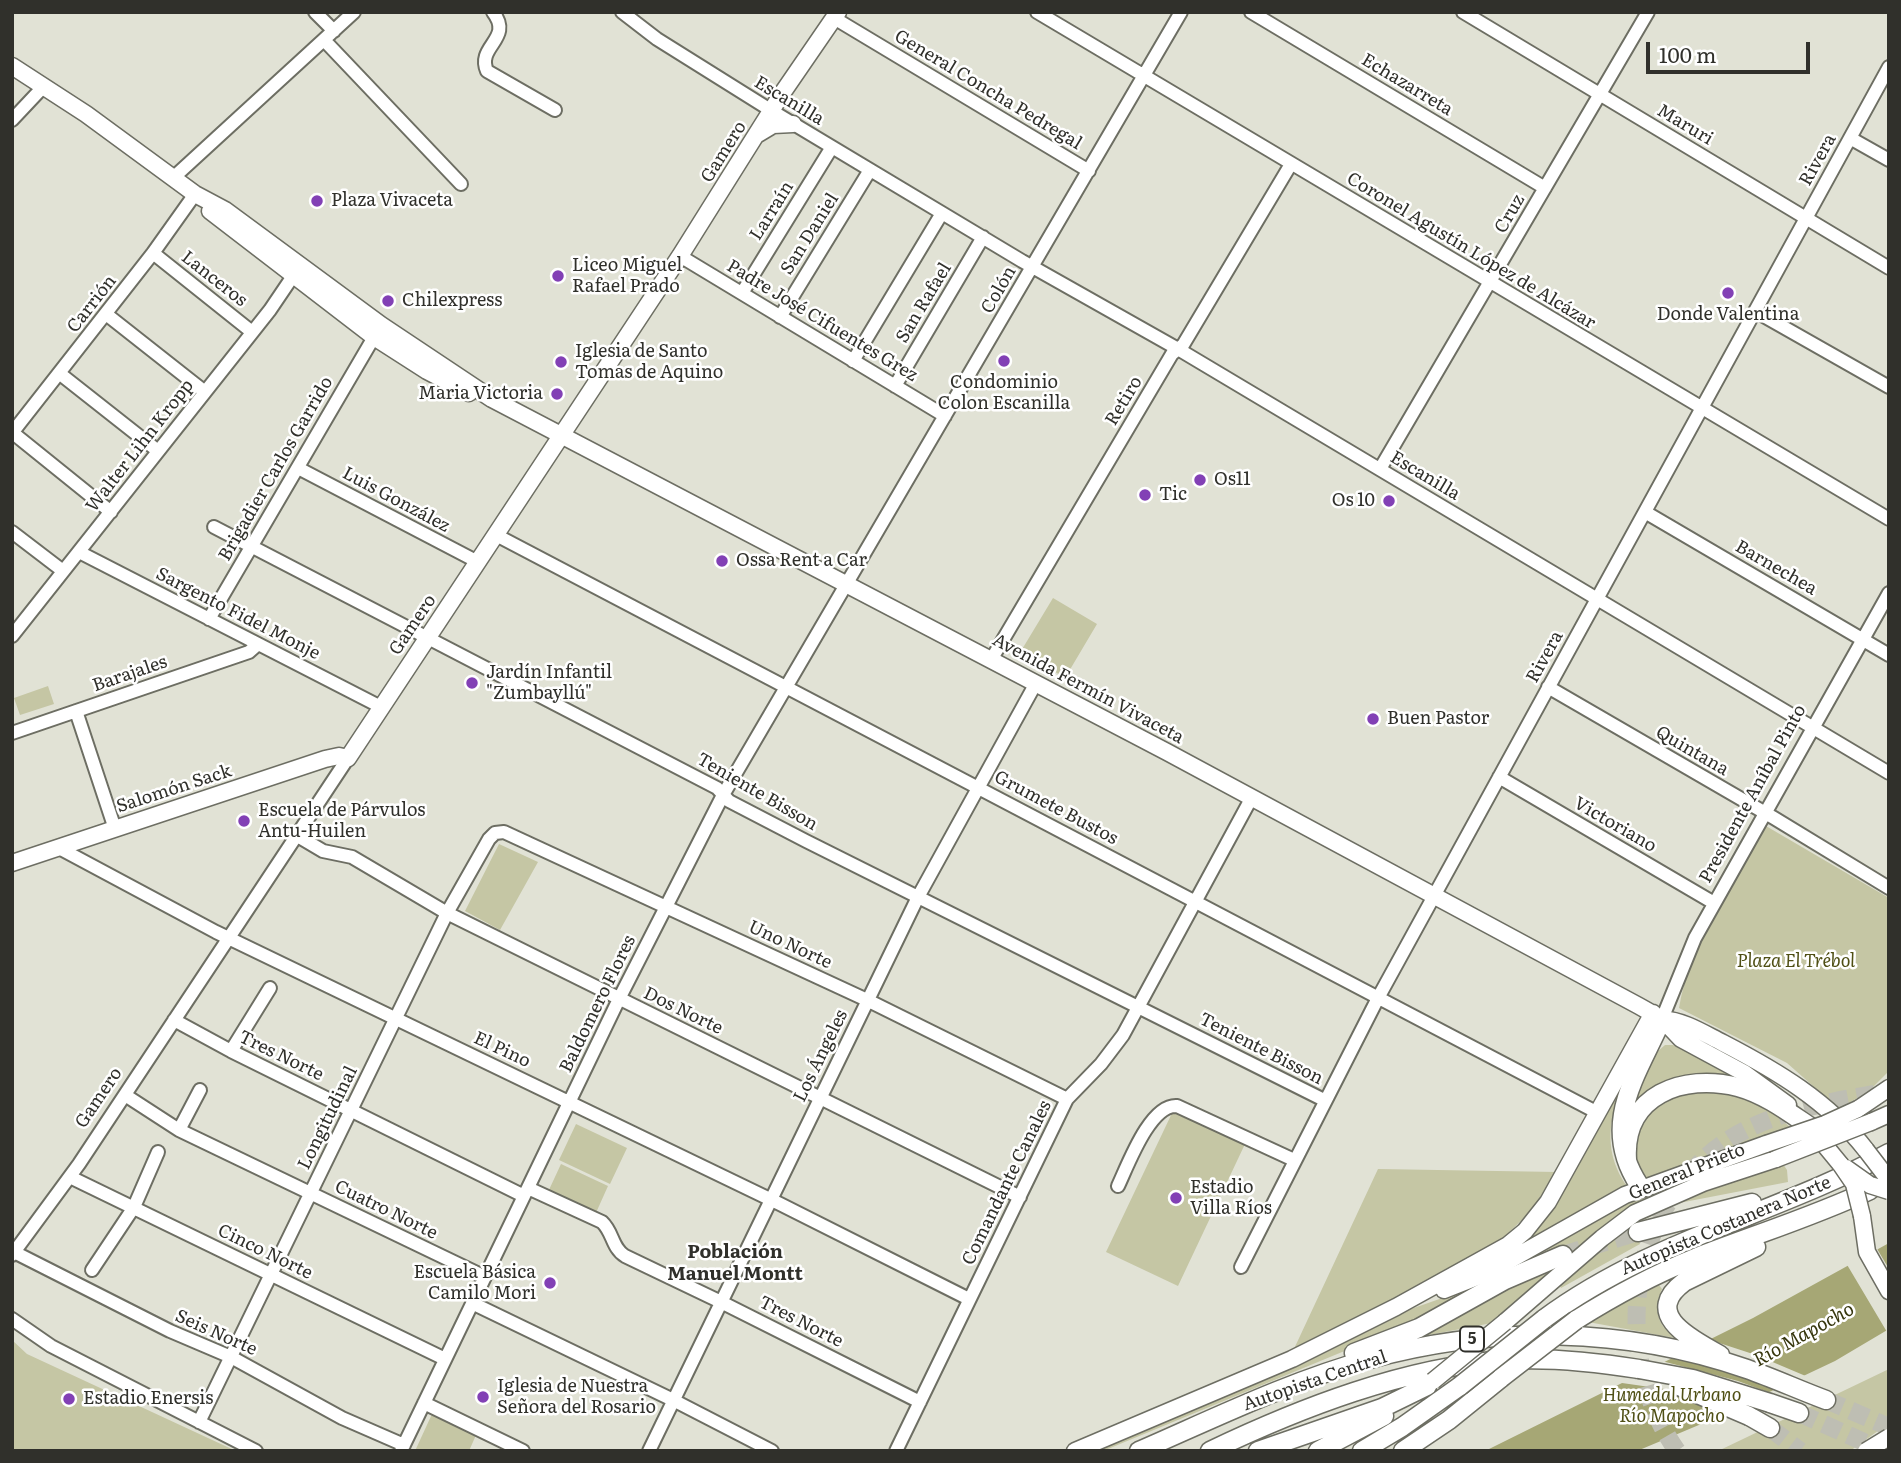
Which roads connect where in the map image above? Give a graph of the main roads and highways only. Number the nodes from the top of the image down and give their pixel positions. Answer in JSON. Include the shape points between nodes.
{"nodes":[{"id":1,"x":836,"y":15,"type":"edge"},
{"id":2,"x":12,"y":66,"type":"edge"},
{"id":3,"x":793,"y":124,"type":"road end"},
{"id":4,"x":757,"y":136,"type":"junction"},
{"id":5,"x":195,"y":194,"type":"junction"},
{"id":6,"x":492,"y":399,"type":"junction"},
{"id":7,"x":561,"y":436,"type":"junction"},
{"id":8,"x":348,"y":758,"type":"joint"},
{"id":9,"x":12,"y":863,"type":"edge"},
{"id":10,"x":1658,"y":1016,"type":"junction"},
{"id":11,"x":1889,"y":1088,"type":"edge"},
{"id":12,"x":1889,"y":1114,"type":"edge"},
{"id":13,"x":1809,"y":1126,"type":"junction"},
{"id":14,"x":1889,"y":1153,"type":"edge"},
{"id":15,"x":1627,"y":1159,"type":"junction"},
{"id":16,"x":1840,"y":1163,"type":"junction"},
{"id":17,"x":1889,"y":1181,"type":"edge"},
{"id":18,"x":1639,"y":1185,"type":"dead end"},
{"id":19,"x":1889,"y":1191,"type":"edge"},
{"id":20,"x":1800,"y":1193,"type":"junction"},
{"id":21,"x":1722,"y":1209,"type":"junction"},
{"id":22,"x":1672,"y":1210,"type":"dead end"},
{"id":23,"x":1793,"y":1222,"type":"junction"},
{"id":24,"x":1639,"y":1232,"type":"tunnel mouth"},
{"id":25,"x":1563,"y":1255,"type":"tunnel mouth"},
{"id":26,"x":1889,"y":1291,"type":"edge"},
{"id":27,"x":1396,"y":1307,"type":"junction"},
{"id":28,"x":1745,"y":1368,"type":"junction"},
{"id":29,"x":1636,"y":1369,"type":"junction"},
{"id":30,"x":1430,"y":1383,"type":"junction"},
{"id":31,"x":1276,"y":1391,"type":"junction"},
{"id":32,"x":1342,"y":1398,"type":"junction"},
{"id":33,"x":1826,"y":1400,"type":"tunnel mouth"},
{"id":34,"x":1236,"y":1409,"type":"junction"},
{"id":35,"x":1799,"y":1413,"type":"tunnel mouth"},
{"id":36,"x":1770,"y":1428,"type":"tunnel mouth"},
{"id":37,"x":1889,"y":1437,"type":"edge"},
{"id":38,"x":1140,"y":1450,"type":"edge"},
{"id":39,"x":1075,"y":1451,"type":"edge"},
{"id":40,"x":1164,"y":1451,"type":"edge"},
{"id":41,"x":1210,"y":1451,"type":"edge"},
{"id":42,"x":1241,"y":1451,"type":"edge"},
{"id":43,"x":1258,"y":1451,"type":"edge"},
{"id":44,"x":1318,"y":1451,"type":"edge"},
{"id":45,"x":1362,"y":1451,"type":"edge"},
{"id":46,"x":1403,"y":1451,"type":"edge"},
{"id":47,"x":1866,"y":1451,"type":"edge"}],
"edges":[{"from":1,"to":4,"type":"main road","name":"Gamero"},
{"from":2,"to":5,"type":"main road","name":"Avenida Fermín Vivaceta"},
{"from":3,"to":4,"type":"main road","via":[[773,125]]},
{"from":4,"to":7,"type":"main road","name":"Gamero"},
{"from":5,"to":6,"type":"main road","name":"Avenida Fermín Vivaceta","via":[[225,210],[381,325]]},
{"from":5,"to":6,"type":"main road","name":"Avenida Fermín Vivaceta","via":[[218,219],[374,337],[449,383]]},
{"from":6,"to":7,"type":"main road","name":"Avenida Fermín Vivaceta"},
{"from":7,"to":8,"type":"main road","name":"Gamero"},
{"from":7,"to":10,"type":"main road","name":"Avenida Fermín Vivaceta","via":[[1252,797]]},
{"from":8,"to":9,"type":"main road","name":"Salomón Sack","via":[[332,757]]},
{"from":10,"to":13,"type":"main road","name":"Avenida Fermín Vivaceta","via":[[1681,1039],[1769,1089]]},
{"from":10,"to":15,"type":"highway","via":[[1623,1107],[1620,1131]]},
{"from":10,"to":17,"type":"main road","name":"Avenida Fermín Vivaceta","bridge":true,"via":[[1686,1024],[1781,1074],[1828,1110]]},
{"from":10,"to":27,"type":"main road","name":"Presidente Aníbal Pinto","via":[[1548,1202],[1525,1231]]},
{"from":11,"to":27,"type":"main road","name":"General Prieto","bridge":true,"via":[[1825,1124],[1625,1195],[1487,1273]]},
{"from":12,"to":30,"type":"main road","name":"General Prieto","bridge":true,"via":[[1635,1213]]},
{"from":13,"to":15,"type":"highway","via":[[1738,1087],[1688,1085],[1656,1096],[1634,1118],[1627,1137]]},
{"from":13,"to":16,"type":"main road","name":"Avenida Fermín Vivaceta"},
{"from":14,"to":20,"type":"highway","name":"Autopista Costanera Norte"},
{"from":15,"to":18,"type":"highway"},
{"from":16,"to":19,"type":"main road","bridge":true,"via":[[1871,1185]]},
{"from":16,"to":26,"type":"main road","bridge":true,"via":[[1854,1184],[1867,1252]]},
{"from":17,"to":23,"type":"highway","name":"Autopista Costanera Norte"},
{"from":20,"to":21,"type":"highway"},
{"from":20,"to":45,"type":"highway","name":"Autopista Costanera Norte","bridge":true,"via":[[1635,1263],[1578,1295],[1460,1386]]},
{"from":21,"to":22,"type":"highway"},
{"from":21,"to":24,"type":"highway"},
{"from":23,"to":28,"type":"highway","via":[[1758,1246],[1684,1282],[1669,1301],[1668,1315],[1675,1325]]},
{"from":23,"to":46,"type":"highway","name":"Autopista Costanera Norte","bridge":true,"via":[[1668,1269],[1624,1291],[1576,1321]]},
{"from":25,"to":31,"type":"highway","via":[[1505,1280],[1419,1328]]},
{"from":27,"to":39,"type":"main road","via":[[1272,1368]]},
{"from":28,"to":31,"type":"highway","name":"Autopista Central","number":"5","via":[[1620,1340],[1535,1335],[1420,1347]]},
{"from":28,"to":33,"type":"highway","name":"Autopista Central","number":"5"},
{"from":29,"to":32,"type":"highway","name":"Autopista Central","number":"5","via":[[1535,1359],[1483,1362],[1396,1379]]},
{"from":29,"to":35,"type":"highway","name":"Autopista Central","number":"5","bridge":true,"via":[[1693,1379]]},
{"from":29,"to":36,"type":"highway","bridge":true,"via":[[1704,1395]]},
{"from":30,"to":43,"type":"highway","via":[[1381,1408]]},
{"from":30,"to":44,"type":"highway","via":[[1382,1417]]},
{"from":31,"to":34,"type":"highway","name":"Autopista Central","number":"5"},
{"from":32,"to":41,"type":"highway","name":"Autopista Central","number":"5"},
{"from":32,"to":42,"type":"highway"},
{"from":34,"to":38,"type":"highway","name":"Autopista Central","number":"5"},
{"from":34,"to":40,"type":"highway"},
{"from":37,"to":47,"type":"main road","bridge":true}]}
